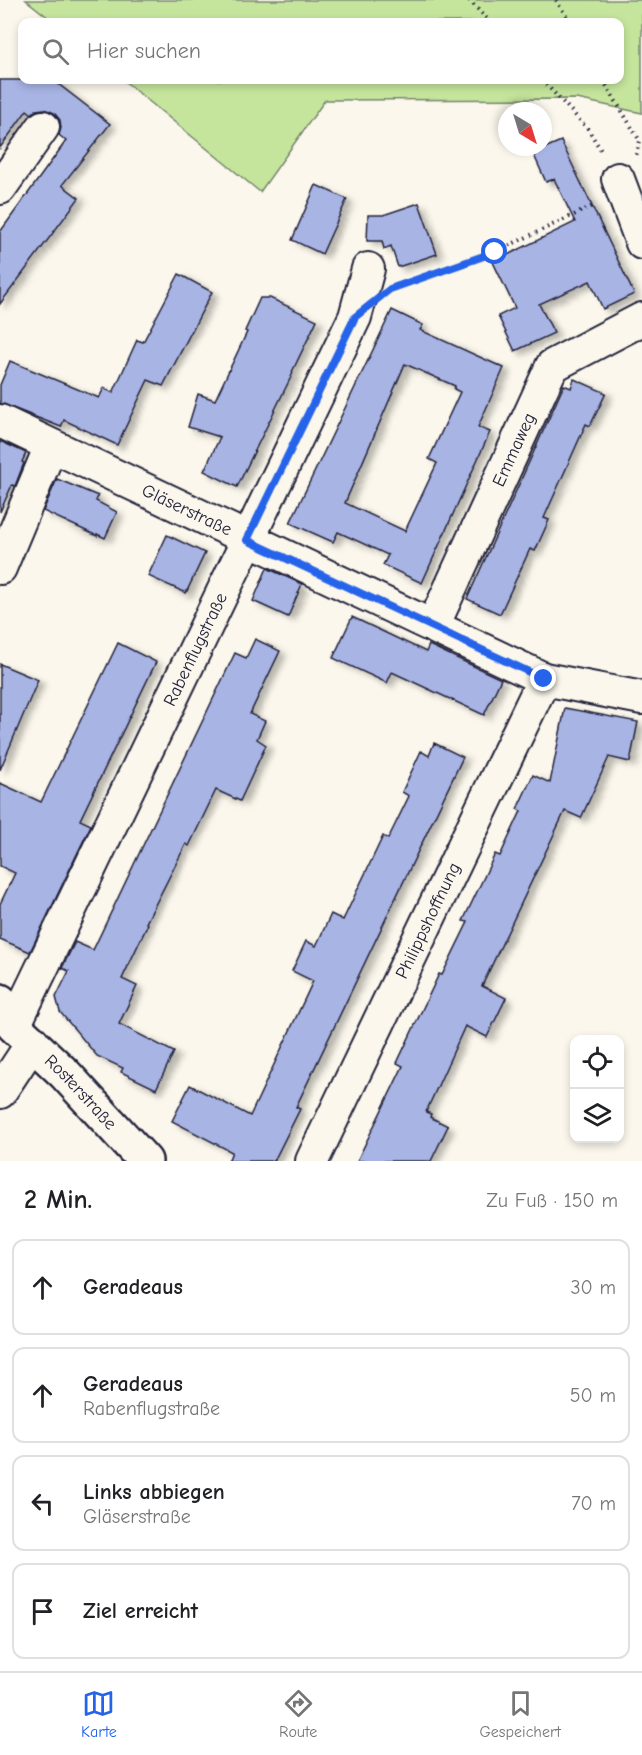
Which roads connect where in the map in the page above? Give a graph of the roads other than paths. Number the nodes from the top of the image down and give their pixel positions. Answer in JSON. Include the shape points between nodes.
{"nodes":[{"id":1,"x":43,"y":127,"type":"dead end"},
{"id":2,"x":618,"y":179,"type":"road end"},
{"id":3,"x":0,"y":188,"type":"edge"},
{"id":4,"x":642,"y":243,"type":"edge"},
{"id":5,"x":368,"y":269,"type":"dead end"},
{"id":6,"x":642,"y":319,"type":"edge"},
{"id":7,"x":0,"y":421,"type":"edge"},
{"id":8,"x":51,"y":446,"type":"junction"},
{"id":9,"x":247,"y":540,"type":"junction"},
{"id":10,"x":0,"y":568,"type":"edge"},
{"id":11,"x":433,"y":626,"type":"junction"},
{"id":12,"x":544,"y":679,"type":"junction"},
{"id":13,"x":642,"y":698,"type":"edge"},
{"id":14,"x":12,"y":1024,"type":"edge"},
{"id":15,"x":0,"y":1092,"type":"edge"},
{"id":16,"x":145,"y":1161,"type":"edge"},
{"id":17,"x":312,"y":1161,"type":"edge"}],
"edges":[{"from":1,"to":3,"type":"street"},
{"from":2,"to":4,"type":"street"},
{"from":5,"to":9,"type":"street","name":"Rabenflugstraße","via":[[355,317]]},
{"from":6,"to":11,"type":"street","name":"Emmaweg","via":[[552,366]]},
{"from":7,"to":8,"type":"street","name":"Gläserstraße"},
{"from":8,"to":9,"type":"street","name":"Gläserstraße"},
{"from":8,"to":10,"type":"street"},
{"from":9,"to":11,"type":"street","name":"Gläserstraße"},
{"from":9,"to":14,"type":"street","name":"Rabenflugstraße"},
{"from":11,"to":12,"type":"street","name":"Gläserstraße"},
{"from":12,"to":13,"type":"street","name":"Gläserstraße"},
{"from":12,"to":17,"type":"street","name":"Philippshoffnung"},
{"from":14,"to":15,"type":"street","name":"Rabenflugstraße"},
{"from":14,"to":16,"type":"street","name":"Rosterstraße"}]}
